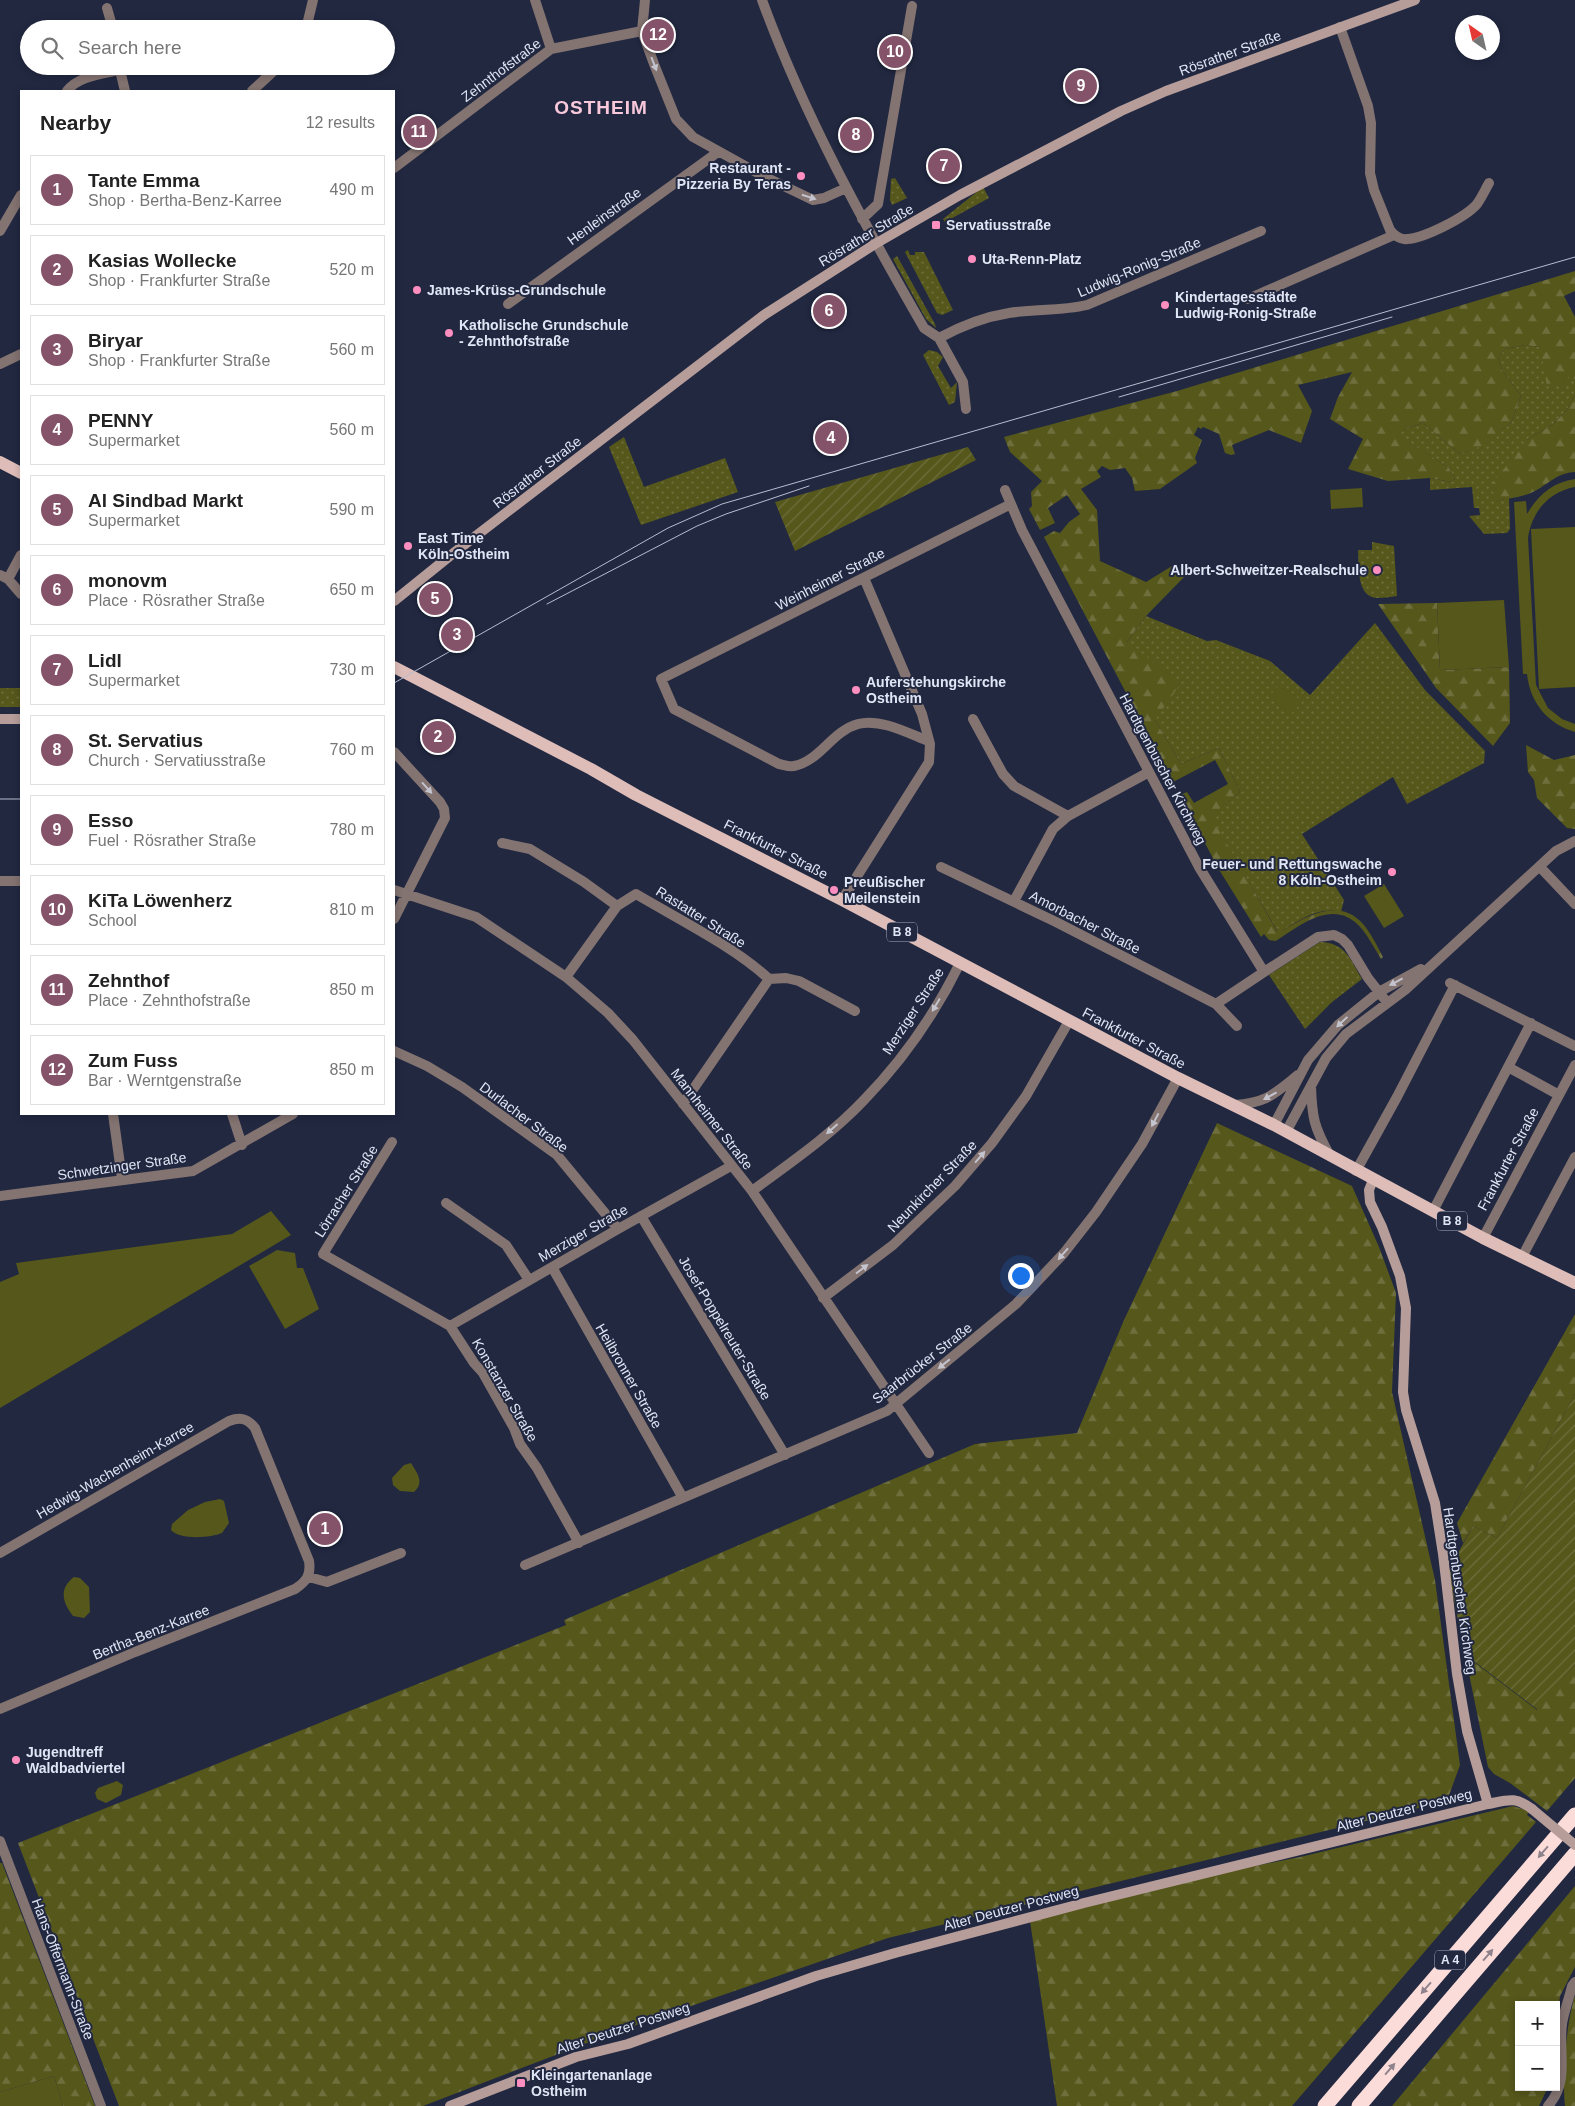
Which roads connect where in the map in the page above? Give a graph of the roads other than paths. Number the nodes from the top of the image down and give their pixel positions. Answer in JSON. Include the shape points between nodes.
{"nodes":[{"id":1,"x":314,"y":0,"type":"edge"},
{"id":2,"x":535,"y":0,"type":"edge"},
{"id":3,"x":645,"y":0,"type":"edge"},
{"id":4,"x":762,"y":0,"type":"edge"},
{"id":5,"x":1415,"y":0,"type":"edge"},
{"id":6,"x":912,"y":6,"type":"dead end"},
{"id":7,"x":107,"y":8,"type":"dead end"},
{"id":8,"x":110,"y":20,"type":"edge"},
{"id":9,"x":308,"y":20,"type":"edge"},
{"id":10,"x":1340,"y":27,"type":"junction"},
{"id":11,"x":642,"y":31,"type":"junction"},
{"id":12,"x":551,"y":49,"type":"junction"},
{"id":13,"x":96,"y":75,"type":"edge"},
{"id":14,"x":121,"y":75,"type":"edge"},
{"id":15,"x":269,"y":75,"type":"edge"},
{"id":16,"x":68,"y":90,"type":"edge"},
{"id":17,"x":125,"y":90,"type":"edge"},
{"id":18,"x":253,"y":90,"type":"edge"},
{"id":19,"x":718,"y":152,"type":"junction"},
{"id":20,"x":395,"y":167,"type":"edge"},
{"id":21,"x":1489,"y":183,"type":"dead end"},
{"id":22,"x":846,"y":188,"type":"junction"},
{"id":23,"x":20,"y":197,"type":"edge"},
{"id":24,"x":862,"y":218,"type":"junction"},
{"id":25,"x":0,"y":231,"type":"edge"},
{"id":26,"x":1261,"y":231,"type":"dead end"},
{"id":27,"x":1394,"y":235,"type":"junction"},
{"id":28,"x":875,"y":244,"type":"junction"},
{"id":29,"x":1248,"y":299,"type":"dead end"},
{"id":30,"x":508,"y":304,"type":"dead end"},
{"id":31,"x":939,"y":338,"type":"junction"},
{"id":32,"x":20,"y":354,"type":"edge"},
{"id":33,"x":0,"y":364,"type":"edge"},
{"id":34,"x":966,"y":409,"type":"dead end"},
{"id":35,"x":0,"y":462,"type":"edge"},
{"id":36,"x":20,"y":472,"type":"edge"},
{"id":37,"x":1005,"y":490,"type":"dead end"},
{"id":38,"x":1011,"y":504,"type":"junction"},
{"id":39,"x":20,"y":555,"type":"edge"},
{"id":40,"x":4,"y":577,"type":"edge"},
{"id":41,"x":864,"y":578,"type":"junction"},
{"id":42,"x":20,"y":593,"type":"edge"},
{"id":43,"x":395,"y":600,"type":"edge"},
{"id":44,"x":395,"y":668,"type":"edge"},
{"id":45,"x":0,"y":719,"type":"edge"},
{"id":46,"x":20,"y":719,"type":"edge"},
{"id":47,"x":973,"y":719,"type":"dead end"},
{"id":48,"x":928,"y":741,"type":"junction"},
{"id":49,"x":395,"y":753,"type":"edge"},
{"id":50,"x":1149,"y":772,"type":"junction"},
{"id":51,"x":1068,"y":816,"type":"junction"},
{"id":52,"x":1575,"y":841,"type":"edge"},
{"id":53,"x":502,"y":843,"type":"dead end"},
{"id":54,"x":940,"y":868,"type":"dead end"},
{"id":55,"x":1540,"y":868,"type":"junction"},
{"id":56,"x":0,"y":881,"type":"edge"},
{"id":57,"x":20,"y":881,"type":"edge"},
{"id":58,"x":395,"y":890,"type":"edge"},
{"id":59,"x":406,"y":893,"type":"junction"},
{"id":60,"x":842,"y":900,"type":"junction"},
{"id":61,"x":1014,"y":901,"type":"junction"},
{"id":62,"x":1575,"y":904,"type":"edge"},
{"id":63,"x":617,"y":906,"type":"junction"},
{"id":64,"x":395,"y":916,"type":"edge"},
{"id":65,"x":1443,"y":955,"type":"junction"},
{"id":66,"x":960,"y":963,"type":"junction"},
{"id":67,"x":1264,"y":972,"type":"junction"},
{"id":68,"x":566,"y":977,"type":"junction"},
{"id":69,"x":769,"y":979,"type":"junction"},
{"id":70,"x":1379,"y":992,"type":"junction"},
{"id":71,"x":1386,"y":1001,"type":"junction"},
{"id":72,"x":1216,"y":1004,"type":"junction"},
{"id":73,"x":854,"y":1011,"type":"dead end"},
{"id":74,"x":1069,"y":1021,"type":"junction"},
{"id":75,"x":1531,"y":1023,"type":"junction"},
{"id":76,"x":1237,"y":1026,"type":"dead end"},
{"id":77,"x":1575,"y":1046,"type":"edge"},
{"id":78,"x":395,"y":1051,"type":"edge"},
{"id":79,"x":1575,"y":1065,"type":"edge"},
{"id":80,"x":1508,"y":1067,"type":"junction"},
{"id":81,"x":1300,"y":1073,"type":"junction"},
{"id":82,"x":1178,"y":1078,"type":"junction"},
{"id":83,"x":1312,"y":1084,"type":"junction"},
{"id":84,"x":1559,"y":1095,"type":"junction"},
{"id":85,"x":683,"y":1104,"type":"junction"},
{"id":86,"x":1232,"y":1105,"type":"junction"},
{"id":87,"x":113,"y":1115,"type":"edge"},
{"id":88,"x":232,"y":1115,"type":"edge"},
{"id":89,"x":292,"y":1115,"type":"edge"},
{"id":90,"x":1274,"y":1125,"type":"junction"},
{"id":91,"x":1286,"y":1132,"type":"junction"},
{"id":92,"x":392,"y":1142,"type":"dead end"},
{"id":93,"x":242,"y":1145,"type":"junction"},
{"id":94,"x":1330,"y":1156,"type":"junction"},
{"id":95,"x":1575,"y":1157,"type":"edge"},
{"id":96,"x":731,"y":1166,"type":"junction"},
{"id":97,"x":1356,"y":1171,"type":"junction"},
{"id":98,"x":122,"y":1179,"type":"junction"},
{"id":99,"x":1373,"y":1180,"type":"junction"},
{"id":100,"x":752,"y":1191,"type":"junction"},
{"id":101,"x":0,"y":1196,"type":"edge"},
{"id":102,"x":446,"y":1203,"type":"dead end"},
{"id":103,"x":1433,"y":1211,"type":"junction"},
{"id":104,"x":641,"y":1216,"type":"junction"},
{"id":105,"x":618,"y":1229,"type":"junction"},
{"id":106,"x":1484,"y":1238,"type":"junction"},
{"id":107,"x":323,"y":1254,"type":"joint"},
{"id":108,"x":1522,"y":1257,"type":"junction"},
{"id":109,"x":552,"y":1267,"type":"junction"},
{"id":110,"x":529,"y":1280,"type":"junction"},
{"id":111,"x":1575,"y":1284,"type":"edge"},
{"id":112,"x":823,"y":1298,"type":"junction"},
{"id":113,"x":450,"y":1326,"type":"junction"},
{"id":114,"x":894,"y":1404,"type":"junction"},
{"id":115,"x":929,"y":1453,"type":"dead end"},
{"id":116,"x":784,"y":1455,"type":"junction"},
{"id":117,"x":683,"y":1498,"type":"junction"},
{"id":118,"x":579,"y":1543,"type":"junction"},
{"id":119,"x":0,"y":1553,"type":"edge"},
{"id":120,"x":401,"y":1553,"type":"dead end"},
{"id":121,"x":525,"y":1565,"type":"dead end"},
{"id":122,"x":309,"y":1577,"type":"junction"},
{"id":123,"x":0,"y":1709,"type":"edge"},
{"id":124,"x":1488,"y":1804,"type":"junction"},
{"id":125,"x":1575,"y":1815,"type":"edge"},
{"id":126,"x":0,"y":1841,"type":"edge"},
{"id":127,"x":1575,"y":1845,"type":"edge"},
{"id":128,"x":1575,"y":1854,"type":"edge"},
{"id":129,"x":1575,"y":1982,"type":"edge"},
{"id":130,"x":101,"y":2106,"type":"edge"},
{"id":131,"x":452,"y":2106,"type":"edge"},
{"id":132,"x":1324,"y":2106,"type":"edge"},
{"id":133,"x":1359,"y":2106,"type":"edge"},
{"id":134,"x":1548,"y":2106,"type":"edge"}],
"edges":[{"from":1,"to":9,"type":"street"},
{"from":2,"to":12,"type":"street"},
{"from":3,"to":11,"type":"street"},
{"from":4,"to":22,"type":"street","via":[[780,51]]},
{"from":5,"to":10,"type":"street","name":"Rösrather Straße"},
{"from":6,"to":24,"type":"street","via":[[878,204]]},
{"from":7,"to":8,"type":"street"},
{"from":10,"to":27,"type":"street","via":[[1368,106],[1370,173],[1374,190]]},
{"from":10,"to":28,"type":"street","name":"Rösrather Straße","via":[[1166,91],[1122,111],[960,195]]},
{"from":11,"to":12,"type":"street","name":"Zehnthofstraße"},
{"from":11,"to":19,"type":"street","one_way":true,"via":[[676,119],[694,137]]},
{"from":12,"to":20,"type":"street","name":"Zehnthofstraße"},
{"from":13,"to":16,"type":"street","via":[[72,84]]},
{"from":14,"to":17,"type":"street"},
{"from":15,"to":18,"type":"street"},
{"from":19,"to":22,"type":"street","one_way":true,"via":[[813,200]]},
{"from":19,"to":30,"type":"street","name":"Henleinstraße"},
{"from":21,"to":27,"type":"street","via":[[1477,204],[1458,218],[1427,234],[1407,239]]},
{"from":22,"to":24,"type":"street"},
{"from":23,"to":25,"type":"street"},
{"from":24,"to":28,"type":"street"},
{"from":26,"to":31,"type":"street","name":"Ludwig-Ronig-Straße","via":[[1087,305],[983,319]]},
{"from":27,"to":29,"type":"street"},
{"from":28,"to":31,"type":"street","via":[[924,328]]},
{"from":28,"to":43,"type":"street","name":"Rösrather Straße","via":[[764,315]]},
{"from":31,"to":34,"type":"street","via":[[963,382]]},
{"from":32,"to":33,"type":"street"},
{"from":35,"to":36,"type":"main road"},
{"from":37,"to":38,"type":"street","name":"Hardtgenbuscher Kirchweg"},
{"from":38,"to":41,"type":"street","name":"Weinheimer Straße"},
{"from":38,"to":50,"type":"street","name":"Hardtgenbuscher Kirchweg"},
{"from":39,"to":40,"type":"street"},
{"from":40,"to":42,"type":"street"},
{"from":41,"to":48,"type":"street","via":[[922,714]]},
{"from":41,"to":48,"type":"street","name":"Weinheimer Straße","via":[[661,679],[674,709],[779,764],[793,766],[810,759],[841,731],[858,724],[887,726]]},
{"from":44,"to":60,"type":"main road","name":"Frankfurter Straße","number":"B 8"},
{"from":45,"to":46,"type":"street"},
{"from":47,"to":51,"type":"street","via":[[1003,774],[1014,786]]},
{"from":48,"to":60,"type":"street","via":[[929,762]]},
{"from":49,"to":59,"type":"street","one_way":true,"via":[[444,809],[445,818]]},
{"from":50,"to":51,"type":"street"},
{"from":50,"to":67,"type":"street","name":"Hardtgenbuscher Kirchweg","via":[[1208,881]]},
{"from":51,"to":61,"type":"street","via":[[1052,829]]},
{"from":52,"to":55,"type":"street","via":[[1556,851]]},
{"from":53,"to":63,"type":"street","via":[[530,850]]},
{"from":54,"to":61,"type":"street","name":"Amorbacher Straße"},
{"from":55,"to":62,"type":"street"},
{"from":55,"to":65,"type":"street"},
{"from":56,"to":57,"type":"street"},
{"from":58,"to":59,"type":"street","name":"Mannheimer Straße"},
{"from":59,"to":64,"type":"street"},
{"from":59,"to":68,"type":"street","name":"Mannheimer Straße","via":[[476,917]]},
{"from":60,"to":66,"type":"main road","name":"Frankfurter Straße","number":"B 8"},
{"from":61,"to":72,"type":"street","name":"Amorbacher Straße"},
{"from":63,"to":68,"type":"street","name":"Rastatter Straße"},
{"from":63,"to":69,"type":"street","name":"Rastatter Straße","via":[[636,894],[729,949]]},
{"from":65,"to":70,"type":"street","one_way":true},
{"from":65,"to":71,"type":"street","via":[[1405,990]]},
{"from":66,"to":74,"type":"main road","name":"Frankfurter Straße","number":"B 8"},
{"from":66,"to":100,"type":"street","name":"Merziger Straße","one_way":true,"via":[[929,1016],[892,1068],[863,1101],[810,1149]]},
{"from":67,"to":70,"type":"street","via":[[1318,937],[1334,935],[1348,945]]},
{"from":67,"to":72,"type":"street"},
{"from":68,"to":85,"type":"street","name":"Mannheimer Straße","via":[[608,1013],[633,1040]]},
{"from":69,"to":73,"type":"street","via":[[799,981]]},
{"from":69,"to":85,"type":"street"},
{"from":70,"to":71,"type":"street"},
{"from":70,"to":81,"type":"street","one_way":true,"via":[[1338,1025]]},
{"from":71,"to":83,"type":"street","via":[[1346,1034],[1326,1058]]},
{"from":72,"to":76,"type":"street","name":"Amorbacher Straße"},
{"from":74,"to":82,"type":"main road","name":"Frankfurter Straße","number":"B 8"},
{"from":112,"to":74,"type":"street","name":"Neunkircher Straße","one_way":true,"via":[[893,1245],[954,1186],[992,1143],[1026,1096]]},
{"from":75,"to":77,"type":"street"},
{"from":75,"to":80,"type":"street"},
{"from":75,"to":97,"type":"street","via":[[1453,984]]},
{"from":78,"to":105,"type":"street","name":"Durlacher Straße","via":[[462,1087],[557,1155]]},
{"from":79,"to":84,"type":"street","name":"Frankfurter Straße"},
{"from":80,"to":84,"type":"street"},
{"from":80,"to":103,"type":"street"},
{"from":81,"to":86,"type":"street","one_way":true,"via":[[1271,1097],[1254,1104]]},
{"from":81,"to":90,"type":"street"},
{"from":82,"to":86,"type":"main road","name":"Frankfurter Straße","number":"B 8"},
{"from":82,"to":114,"type":"street","name":"Saarbrücker Straße","one_way":true,"via":[[1142,1144],[1064,1253],[1016,1304]]},
{"from":83,"to":91,"type":"street"},
{"from":83,"to":94,"type":"street","via":[[1312,1116]]},
{"from":84,"to":106,"type":"street","name":"Frankfurter Straße"},
{"from":85,"to":96,"type":"street","name":"Mannheimer Straße"},
{"from":86,"to":90,"type":"main road","name":"Frankfurter Straße","number":"B 8"},
{"from":87,"to":98,"type":"street"},
{"from":88,"to":93,"type":"street"},
{"from":89,"to":93,"type":"street","name":"Schwetzinger Straße"},
{"from":90,"to":91,"type":"main road","name":"Frankfurter Straße","number":"B 8"},
{"from":91,"to":94,"type":"main road","name":"Frankfurter Straße","number":"B 8"},
{"from":92,"to":107,"type":"street","name":"Lörracher Straße"},
{"from":93,"to":98,"type":"street","name":"Schwetzinger Straße","via":[[193,1171]]},
{"from":94,"to":97,"type":"main road","name":"Frankfurter Straße","number":"B 8"},
{"from":95,"to":108,"type":"street"},
{"from":96,"to":100,"type":"street","name":"Mannheimer Straße"},
{"from":96,"to":104,"type":"street","name":"Merziger Straße"},
{"from":97,"to":99,"type":"main road","name":"Frankfurter Straße","number":"B 8"},
{"from":98,"to":101,"type":"street","name":"Schwetzinger Straße"},
{"from":99,"to":103,"type":"main road","name":"Frankfurter Straße","number":"B 8"},
{"from":99,"to":124,"type":"street","name":"Hardtgenbuscher Kirchweg","via":[[1369,1190],[1370,1202],[1400,1276],[1406,1308],[1403,1392],[1435,1503],[1457,1674]]},
{"from":100,"to":112,"type":"street","name":"Mannheimer Straße"},
{"from":102,"to":110,"type":"street","via":[[506,1246]]},
{"from":103,"to":106,"type":"main road","name":"Frankfurter Straße","number":"B 8"},
{"from":104,"to":105,"type":"street","name":"Merziger Straße"},
{"from":104,"to":116,"type":"street","name":"Josef-Poppelreuter-Straße"},
{"from":105,"to":109,"type":"street","name":"Merziger Straße"},
{"from":106,"to":108,"type":"main road","name":"Frankfurter Straße","number":"B 8"},
{"from":107,"to":113,"type":"street","name":"Konstanzer Straße"},
{"from":108,"to":111,"type":"main road","name":"Frankfurter Straße","number":"B 8"},
{"from":109,"to":110,"type":"street","name":"Merziger Straße"},
{"from":109,"to":117,"type":"street","name":"Heilbronner Straße"},
{"from":110,"to":113,"type":"street","name":"Merziger Straße"},
{"from":112,"to":114,"type":"street","name":"Mannheimer Straße"},
{"from":113,"to":118,"type":"street","name":"Konstanzer Straße","via":[[483,1373],[520,1444],[538,1468]]},
{"from":114,"to":115,"type":"street","name":"Mannheimer Straße"},
{"from":114,"to":116,"type":"street","name":"Saarbrücker Straße","via":[[886,1411]]},
{"from":116,"to":117,"type":"street","name":"Saarbrücker Straße"},
{"from":117,"to":118,"type":"street","name":"Saarbrücker Straße"},
{"from":118,"to":121,"type":"street","name":"Saarbrücker Straße"},
{"from":119,"to":122,"type":"street","name":"Hedwig-Wachenheim-Karree","via":[[239,1418],[246,1419],[255,1428],[309,1561]]},
{"from":120,"to":122,"type":"street","via":[[327,1582]]},
{"from":122,"to":123,"type":"street","name":"Bertha-Benz-Karree","via":[[295,1589]]},
{"from":124,"to":127,"type":"street","name":"Alter Deutzer Postweg","bridge":true,"via":[[1512,1799],[1523,1801]]},
{"from":124,"to":131,"type":"street","name":"Alter Deutzer Postweg","via":[[895,1952],[807,1979],[620,2046],[576,2057]]},
{"from":125,"to":132,"type":"highway","number":"A 4","one_way":true},
{"from":126,"to":130,"type":"street","name":"Hans-Offermann-Straße"},
{"from":133,"to":128,"type":"highway","number":"A 4","one_way":true},
{"from":129,"to":134,"type":"street","via":[[1562,2025],[1560,2086]]}]}
